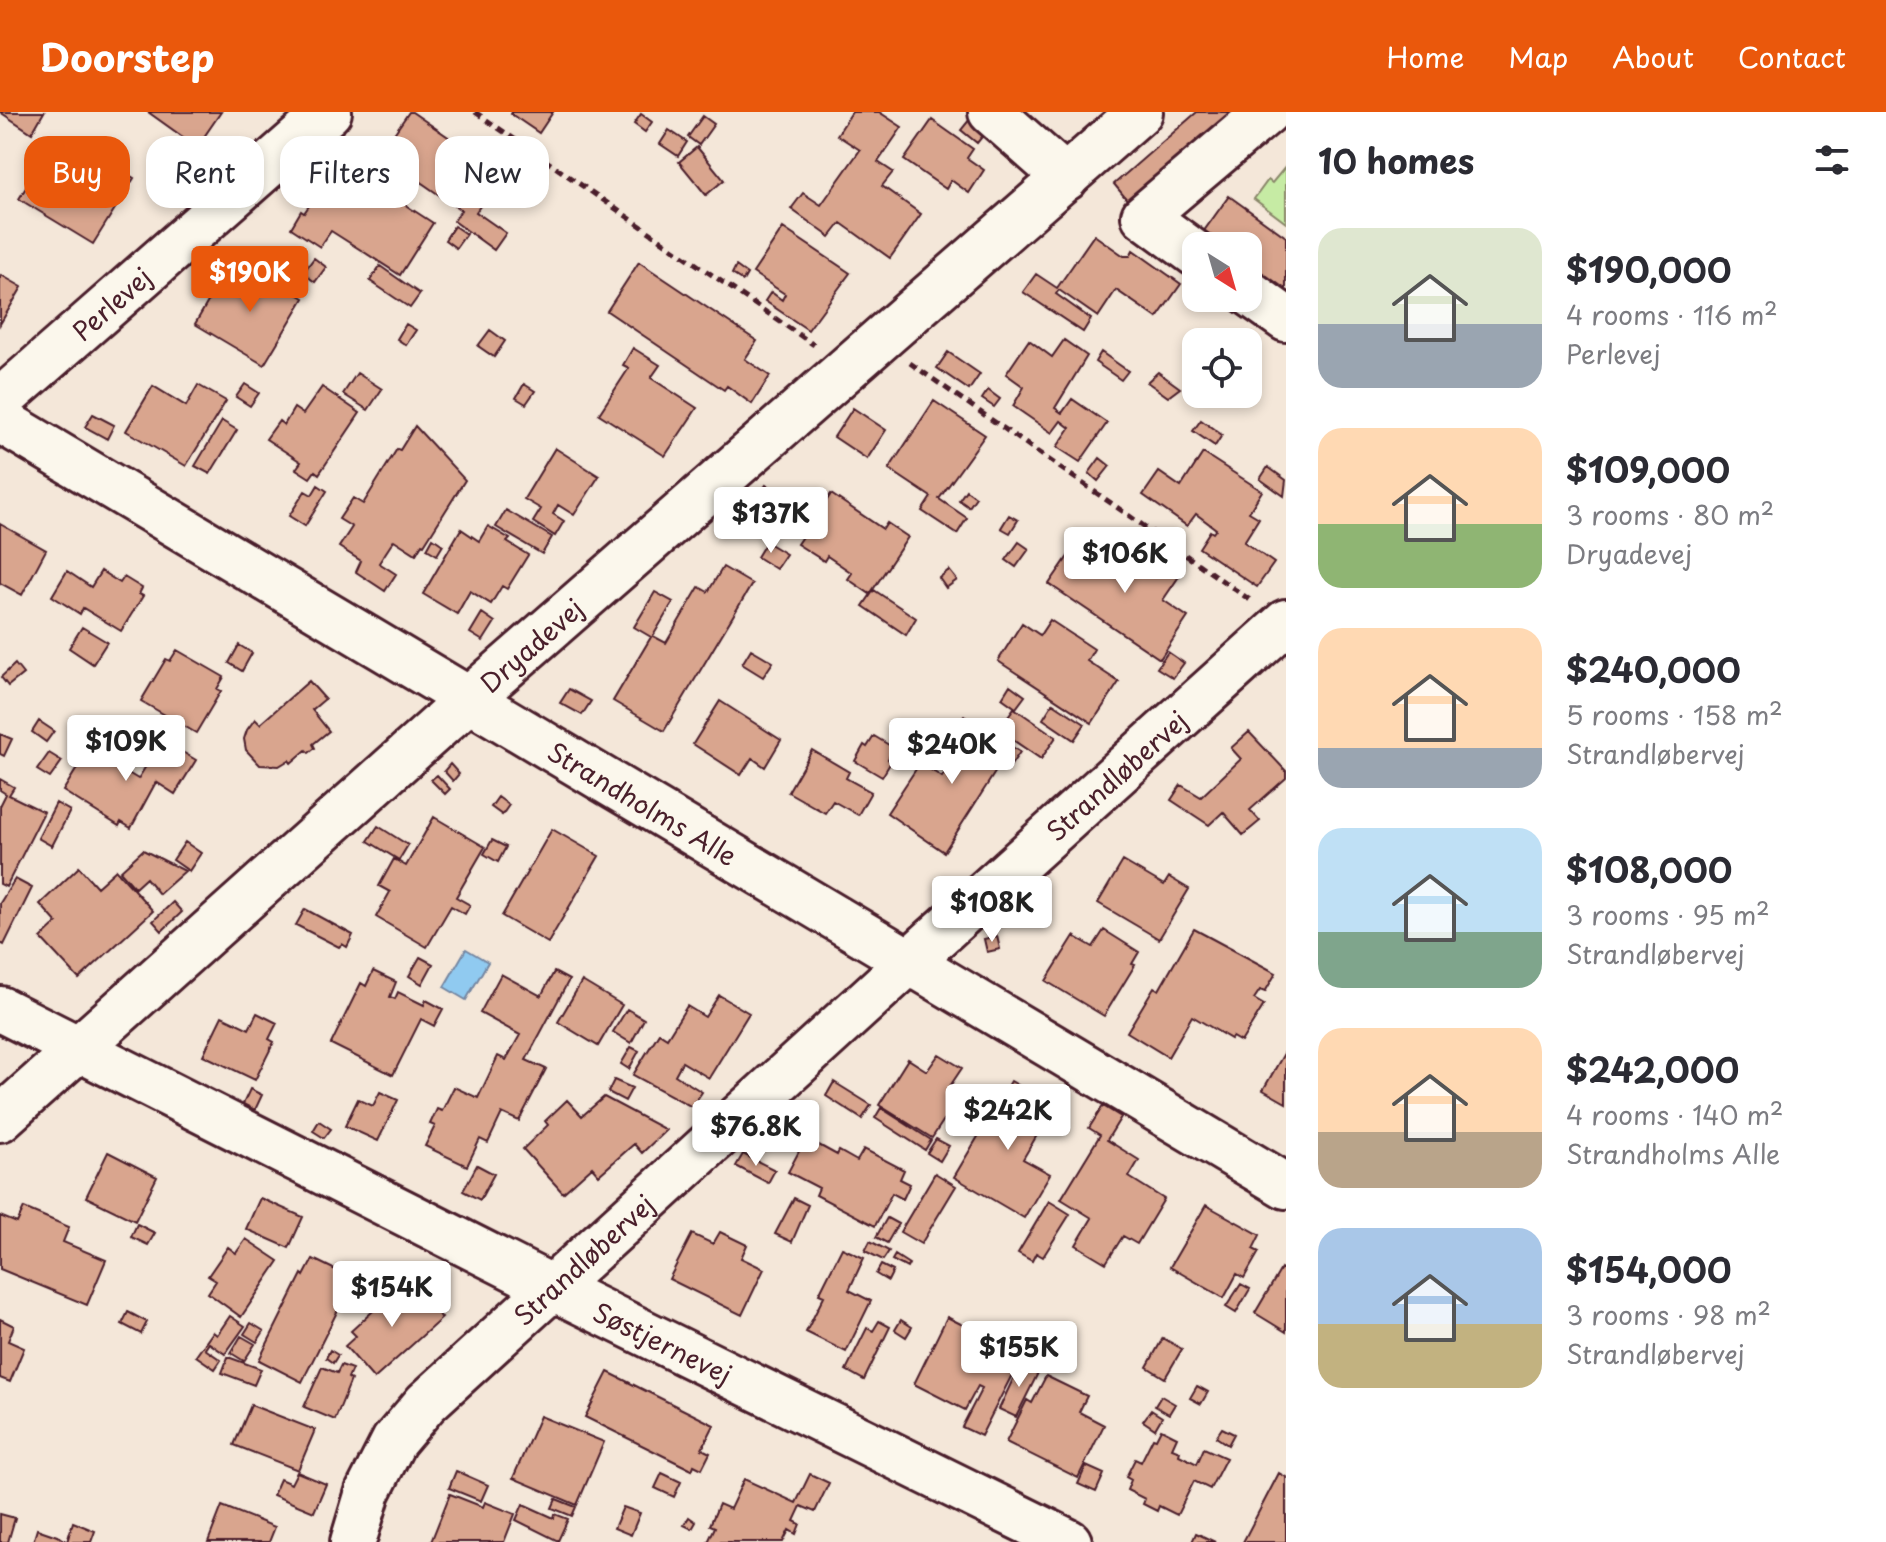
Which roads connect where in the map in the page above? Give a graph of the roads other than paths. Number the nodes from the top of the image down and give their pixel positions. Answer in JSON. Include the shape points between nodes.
{"nodes":[{"id":1,"x":329,"y":112,"type":"edge"},
{"id":2,"x":991,"y":112,"type":"edge"},
{"id":3,"x":1140,"y":112,"type":"edge"},
{"id":4,"x":1267,"y":112,"type":"edge"},
{"id":5,"x":1066,"y":178,"type":"junction"},
{"id":6,"x":1182,"y":244,"type":"edge"},
{"id":7,"x":1262,"y":302,"type":"edge"},
{"id":8,"x":1286,"y":319,"type":"edge"},
{"id":9,"x":0,"y":401,"type":"edge"},
{"id":10,"x":0,"y":420,"type":"edge"},
{"id":11,"x":1285,"y":624,"type":"edge"},
{"id":12,"x":467,"y":701,"type":"junction"},
{"id":13,"x":909,"y":962,"type":"junction"},
{"id":14,"x":0,"y":1009,"type":"edge"},
{"id":15,"x":78,"y":1048,"type":"junction"},
{"id":16,"x":0,"y":1119,"type":"edge"},
{"id":17,"x":1286,"y":1186,"type":"edge"},
{"id":18,"x":553,"y":1288,"type":"junction"},
{"id":19,"x":353,"y":1542,"type":"edge"},
{"id":20,"x":1069,"y":1542,"type":"edge"}],
"edges":[{"from":1,"to":9,"type":"street","name":"Perlevej"},
{"from":2,"to":5,"type":"street"},
{"from":3,"to":5,"type":"street","name":"Dryadevej"},
{"from":4,"to":6,"type":"street","via":[[1144,216]]},
{"from":5,"to":12,"type":"street","name":"Dryadevej"},
{"from":7,"to":8,"type":"street"},
{"from":10,"to":12,"type":"street","name":"Strandholms Alle"},
{"from":11,"to":13,"type":"street","name":"Strandløbervej"},
{"from":12,"to":13,"type":"street","name":"Strandholms Alle"},
{"from":12,"to":15,"type":"street","name":"Dryadevej"},
{"from":13,"to":17,"type":"street","name":"Strandholms Alle"},
{"from":13,"to":18,"type":"street","name":"Strandløbervej"},
{"from":14,"to":15,"type":"street","name":"Søstjernevej"},
{"from":15,"to":16,"type":"street","name":"Dryadevej"},
{"from":15,"to":18,"type":"street","name":"Søstjernevej"},
{"from":18,"to":19,"type":"street","name":"Strandløbervej","via":[[426,1403],[394,1441],[368,1492]]},
{"from":18,"to":20,"type":"street","name":"Søstjernevej"}]}
